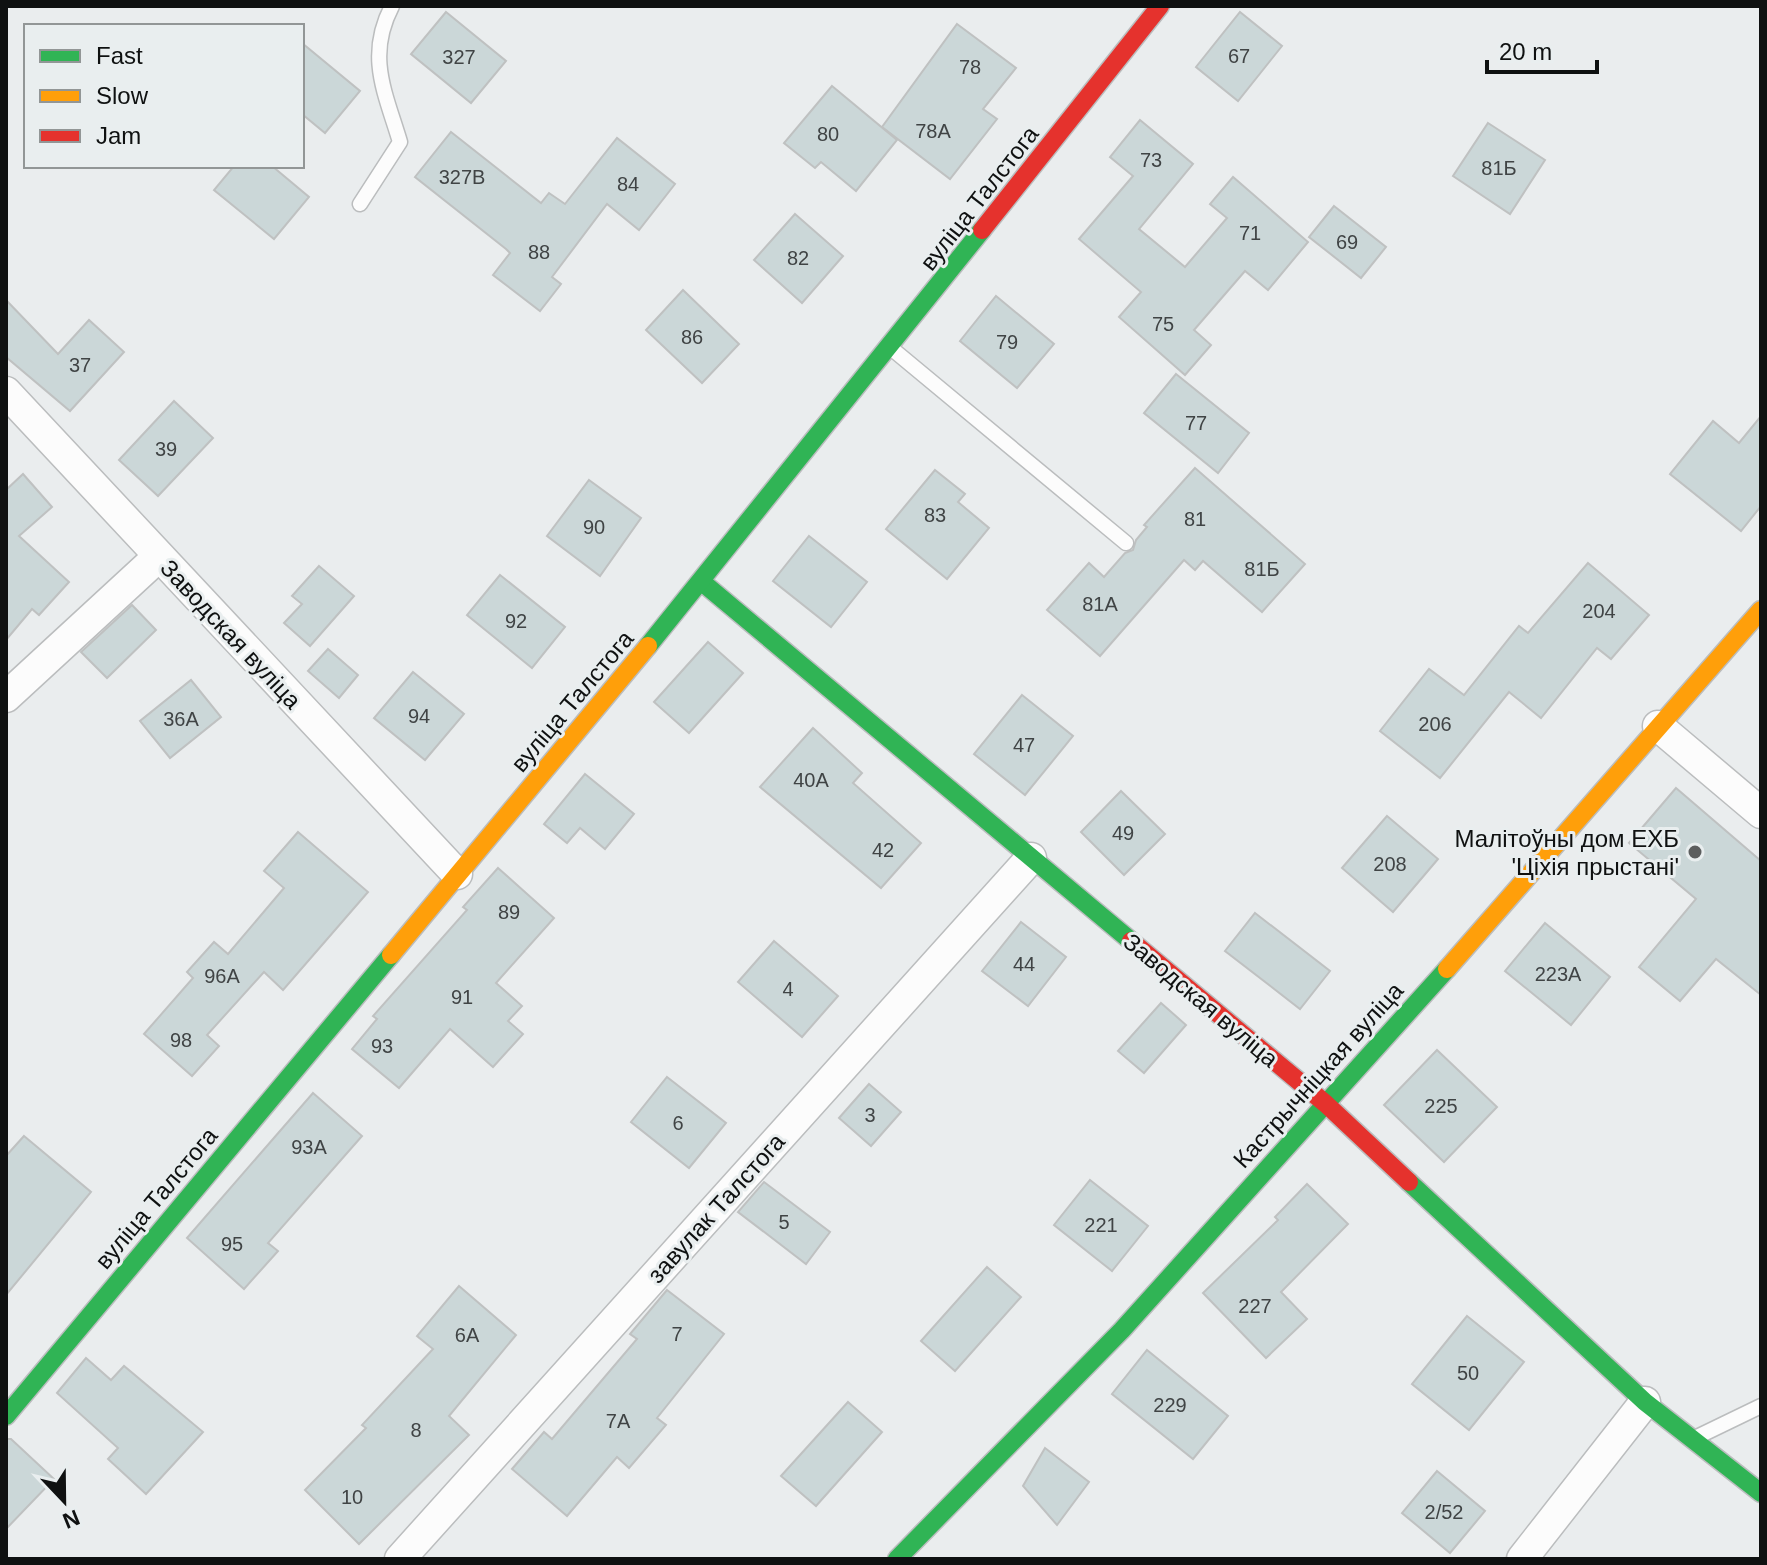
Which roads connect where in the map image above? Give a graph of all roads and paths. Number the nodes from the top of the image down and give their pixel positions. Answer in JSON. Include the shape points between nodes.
{"nodes":[{"id":1,"x":392,"y":6,"type":"edge"},
{"id":2,"x":1160,"y":6,"type":"edge"},
{"id":3,"x":360,"y":204,"type":"dead end"},
{"id":4,"x":891,"y":348,"type":"junction"},
{"id":5,"x":6,"y":392,"type":"edge"},
{"id":6,"x":1126,"y":543,"type":"dead end"},
{"id":7,"x":158,"y":557,"type":"junction"},
{"id":8,"x":702,"y":582,"type":"junction"},
{"id":9,"x":1761,"y":610,"type":"edge"},
{"id":10,"x":6,"y":697,"type":"edge"},
{"id":11,"x":1658,"y":726,"type":"junction"},
{"id":12,"x":1761,"y":813,"type":"edge"},
{"id":13,"x":1031,"y":858,"type":"junction"},
{"id":14,"x":457,"y":874,"type":"junction"},
{"id":15,"x":1326,"y":1104,"type":"junction"},
{"id":16,"x":1645,"y":1402,"type":"junction"},
{"id":17,"x":1761,"y":1406,"type":"edge"},
{"id":18,"x":6,"y":1416,"type":"edge"},
{"id":19,"x":1691,"y":1440,"type":"junction"},
{"id":20,"x":1761,"y":1493,"type":"edge"},
{"id":21,"x":400,"y":1559,"type":"edge"},
{"id":22,"x":897,"y":1559,"type":"edge"},
{"id":23,"x":1522,"y":1559,"type":"edge"}],
"edges":[{"from":1,"to":3,"type":"lane","via":[[380,30],[379,69],[400,142]]},
{"from":2,"to":4,"type":"street","name":"вуліца Талстога"},
{"from":4,"to":6,"type":"lane"},
{"from":4,"to":8,"type":"street","name":"вуліца Талстога"},
{"from":5,"to":7,"type":"street","name":"Заводская вуліца"},
{"from":7,"to":10,"type":"street"},
{"from":7,"to":14,"type":"street","name":"Заводская вуліца"},
{"from":8,"to":13,"type":"street","name":"Заводская вуліца"},
{"from":8,"to":14,"type":"street","name":"вуліца Талстога"},
{"from":9,"to":11,"type":"street","name":"Кастрычніцкая вуліца"},
{"from":11,"to":12,"type":"street"},
{"from":11,"to":15,"type":"street","name":"Кастрычніцкая вуліца"},
{"from":13,"to":15,"type":"street","name":"Заводская вуліца"},
{"from":13,"to":21,"type":"street","name":"завулак Талстога"},
{"from":14,"to":18,"type":"street","name":"вуліца Талстога"},
{"from":15,"to":16,"type":"street","name":"Заводская вуліца"},
{"from":15,"to":22,"type":"street","name":"Кастрычніцкая вуліца","via":[[1024,1437]]},
{"from":16,"to":19,"type":"street","name":"Заводская вуліца"},
{"from":16,"to":23,"type":"street"},
{"from":17,"to":19,"type":"lane"},
{"from":19,"to":20,"type":"street","name":"Заводская вуліца"}]}
